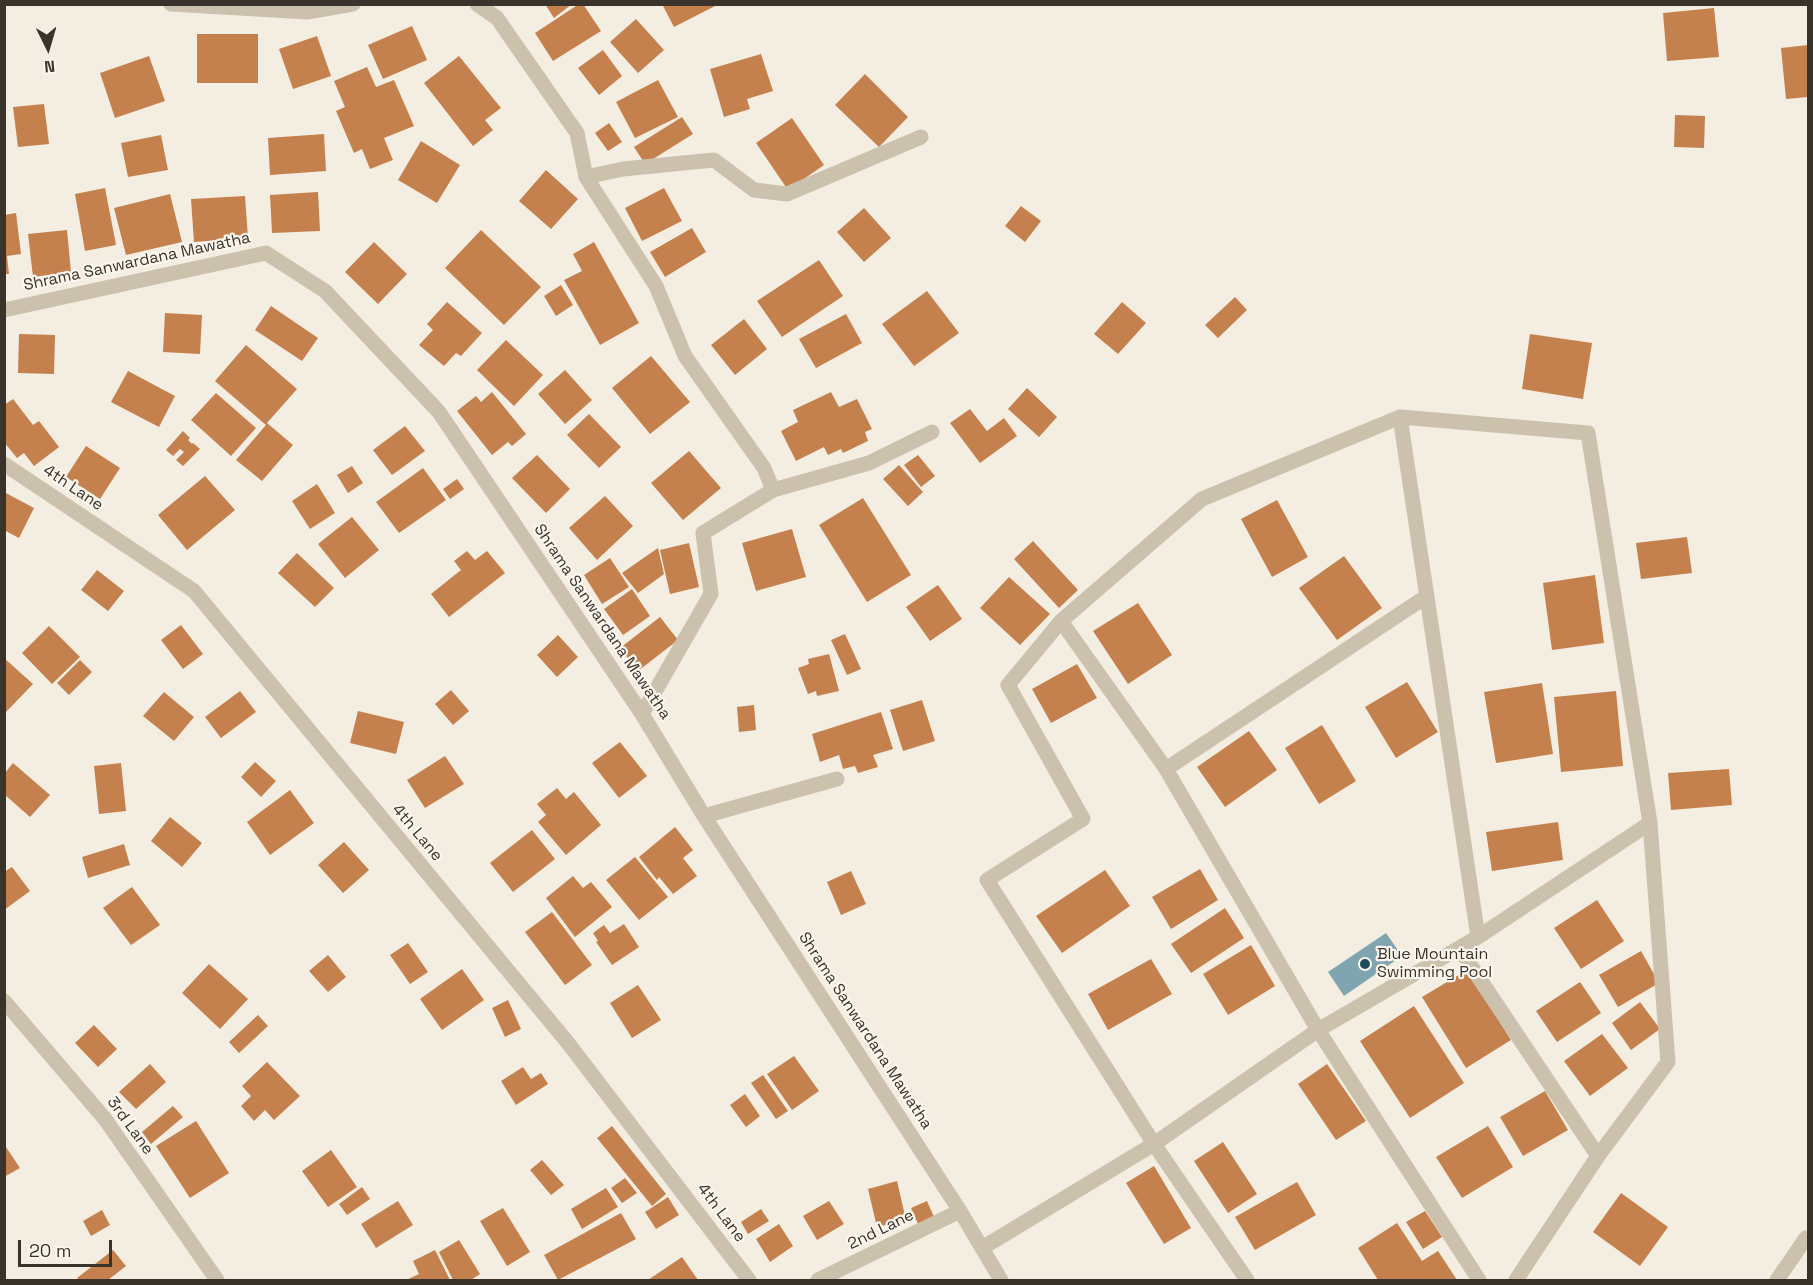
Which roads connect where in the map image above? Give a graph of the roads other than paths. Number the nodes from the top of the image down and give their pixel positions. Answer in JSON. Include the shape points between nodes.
{"nodes":[{"id":1,"x":171,"y":4,"type":"edge"},
{"id":2,"x":353,"y":4,"type":"edge"},
{"id":3,"x":477,"y":4,"type":"edge"},
{"id":4,"x":921,"y":137,"type":"dead end"},
{"id":5,"x":586,"y":177,"type":"junction"},
{"id":6,"x":4,"y":310,"type":"edge"},
{"id":7,"x":1400,"y":417,"type":"junction"},
{"id":8,"x":932,"y":432,"type":"dead end"},
{"id":9,"x":4,"y":464,"type":"edge"},
{"id":10,"x":773,"y":490,"type":"junction"},
{"id":11,"x":1427,"y":596,"type":"junction"},
{"id":12,"x":1061,"y":621,"type":"junction"},
{"id":13,"x":642,"y":714,"type":"junction"},
{"id":14,"x":1166,"y":769,"type":"junction"},
{"id":15,"x":837,"y":779,"type":"dead end"},
{"id":16,"x":704,"y":816,"type":"junction"},
{"id":17,"x":1650,"y":823,"type":"junction"},
{"id":18,"x":1478,"y":937,"type":"junction"},
{"id":19,"x":1459,"y":948,"type":"junction"},
{"id":20,"x":4,"y":1001,"type":"edge"},
{"id":21,"x":1318,"y":1030,"type":"junction"},
{"id":22,"x":1154,"y":1144,"type":"junction"},
{"id":23,"x":1598,"y":1156,"type":"junction"},
{"id":24,"x":960,"y":1211,"type":"junction"},
{"id":25,"x":1806,"y":1238,"type":"dead end"},
{"id":26,"x":982,"y":1248,"type":"junction"},
{"id":27,"x":217,"y":1281,"type":"edge"},
{"id":28,"x":749,"y":1281,"type":"edge"},
{"id":29,"x":818,"y":1281,"type":"edge"},
{"id":30,"x":1001,"y":1281,"type":"edge"},
{"id":31,"x":1247,"y":1281,"type":"edge"},
{"id":32,"x":1479,"y":1281,"type":"edge"},
{"id":33,"x":1516,"y":1281,"type":"edge"},
{"id":34,"x":1776,"y":1281,"type":"edge"}],
"edges":[{"from":1,"to":2,"type":"street","via":[[307,12]]},
{"from":3,"to":5,"type":"street","via":[[497,18],[577,133]]},
{"from":4,"to":5,"type":"street","via":[[787,194],[754,190],[714,160],[623,169]]},
{"from":5,"to":10,"type":"street","via":[[657,286],[685,356],[764,468]]},
{"from":6,"to":13,"type":"street","name":"Shrama Sanwardana Mawatha","via":[[266,253],[326,291],[439,412]]},
{"from":7,"to":11,"type":"street"},
{"from":7,"to":12,"type":"street","via":[[1202,498]]},
{"from":7,"to":17,"type":"street","via":[[1588,433]]},
{"from":8,"to":10,"type":"street","via":[[869,463]]},
{"from":9,"to":28,"type":"street","name":"4th Lane","via":[[194,591],[568,1043]]},
{"from":10,"to":13,"type":"street","via":[[703,533],[711,594]]},
{"from":11,"to":14,"type":"street"},
{"from":11,"to":18,"type":"street"},
{"from":12,"to":14,"type":"street"},
{"from":12,"to":22,"type":"street","via":[[1008,685],[1083,819],[987,880]]},
{"from":13,"to":16,"type":"street","name":"Shrama Sanwardana Mawatha"},
{"from":14,"to":21,"type":"street"},
{"from":15,"to":16,"type":"street"},
{"from":16,"to":24,"type":"street","name":"Shrama Sanwardana Mawatha"},
{"from":17,"to":18,"type":"street"},
{"from":17,"to":23,"type":"street","via":[[1668,1062]]},
{"from":18,"to":19,"type":"street"},
{"from":19,"to":21,"type":"street"},
{"from":19,"to":23,"type":"street"},
{"from":20,"to":27,"type":"street","name":"3rd Lane","via":[[105,1119]]},
{"from":21,"to":22,"type":"street"},
{"from":21,"to":32,"type":"street"},
{"from":22,"to":26,"type":"street"},
{"from":22,"to":31,"type":"street"},
{"from":23,"to":33,"type":"street"},
{"from":24,"to":26,"type":"street","name":"Shrama Sanwardana Mawatha"},
{"from":24,"to":29,"type":"street","name":"2nd Lane"},
{"from":25,"to":34,"type":"street"},
{"from":26,"to":30,"type":"street","name":"Shrama Sanwardana Mawatha"}]}
